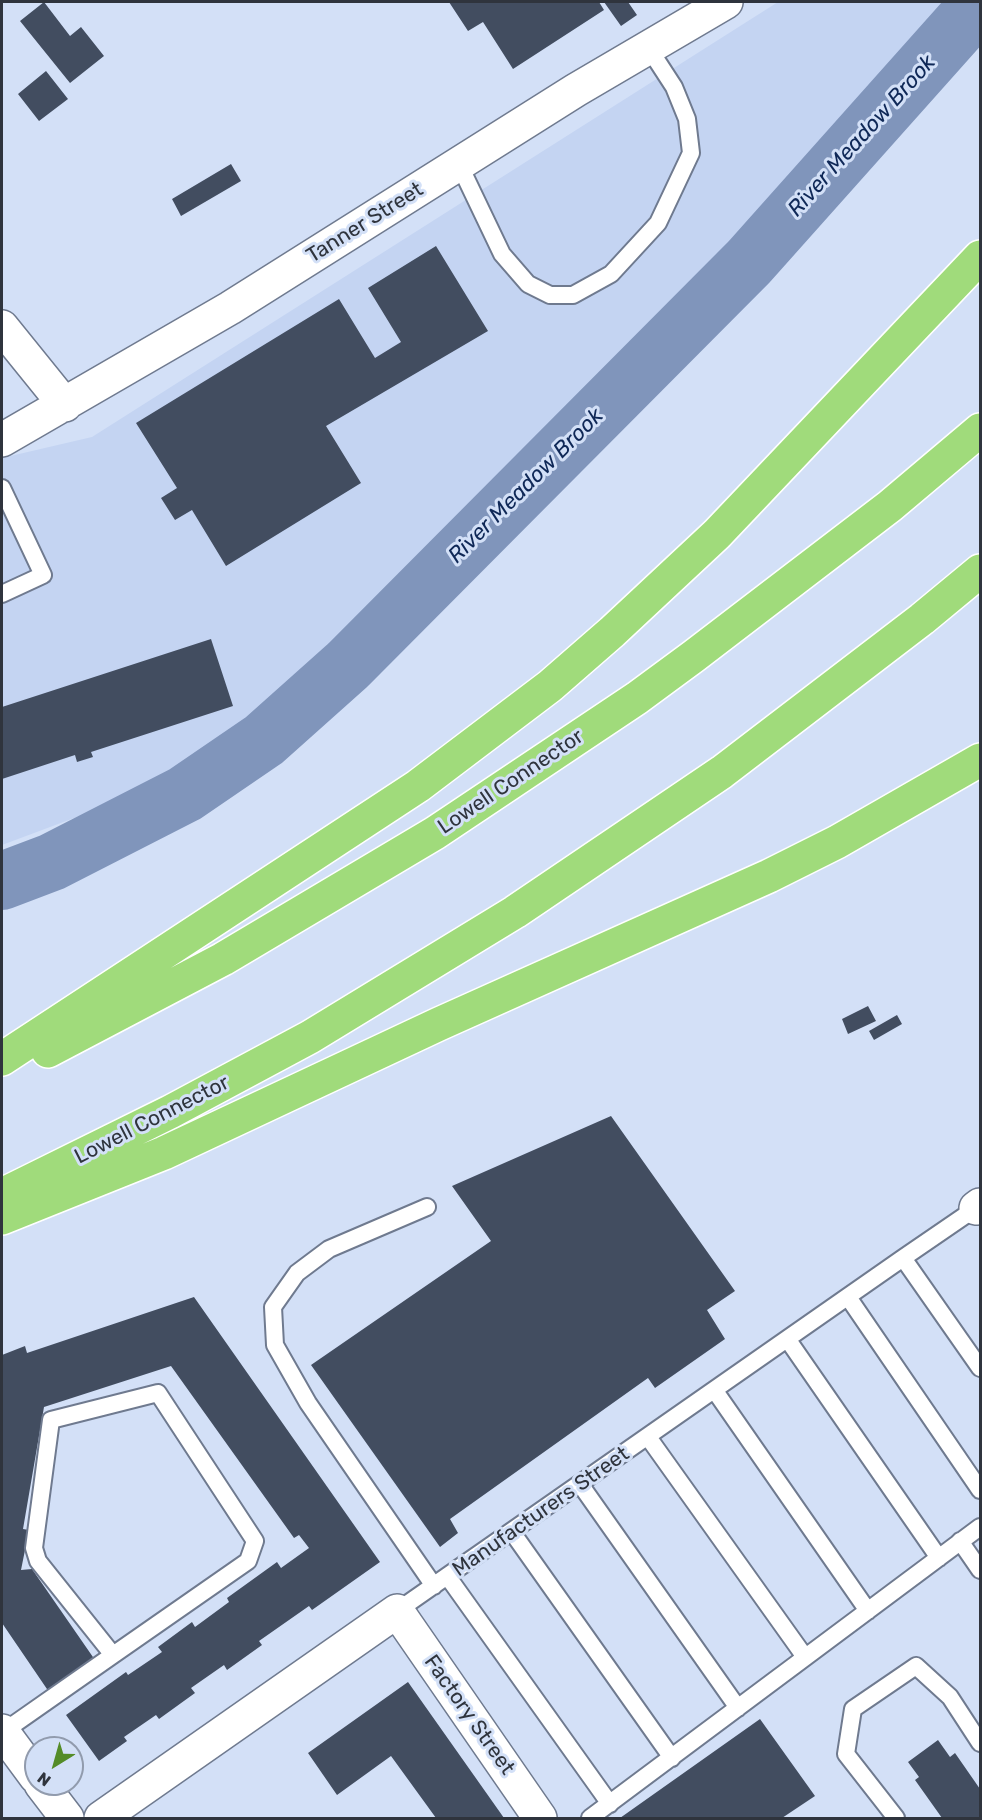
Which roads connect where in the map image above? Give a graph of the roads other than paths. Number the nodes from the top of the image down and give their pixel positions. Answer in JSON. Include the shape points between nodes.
{"nodes":[{"id":1,"x":726,"y":2,"type":"edge"},
{"id":2,"x":648,"y":47,"type":"junction"},
{"id":3,"x":459,"y":164,"type":"junction"},
{"id":4,"x":981,"y":257,"type":"edge"},
{"id":5,"x":2,"y":327,"type":"edge"},
{"id":6,"x":64,"y":405,"type":"junction"},
{"id":7,"x":981,"y":430,"type":"edge"},
{"id":8,"x":2,"y":440,"type":"edge"},
{"id":9,"x":2,"y":488,"type":"edge"},
{"id":10,"x":981,"y":571,"type":"edge"},
{"id":11,"x":2,"y":594,"type":"edge"},
{"id":12,"x":981,"y":760,"type":"edge"},
{"id":13,"x":2,"y":1059,"type":"edge"},
{"id":14,"x":2,"y":1074,"type":"edge"},
{"id":15,"x":2,"y":1195,"type":"edge"},
{"id":16,"x":427,"y":1206,"type":"dead end"},
{"id":17,"x":979,"y":1209,"type":"edge"},
{"id":18,"x":2,"y":1218,"type":"edge"},
{"id":19,"x":903,"y":1258,"type":"junction"},
{"id":20,"x":848,"y":1297,"type":"junction"},
{"id":21,"x":788,"y":1340,"type":"junction"},
{"id":22,"x":981,"y":1368,"type":"edge"},
{"id":23,"x":715,"y":1390,"type":"junction"},
{"id":24,"x":648,"y":1437,"type":"junction"},
{"id":25,"x":580,"y":1484,"type":"junction"},
{"id":26,"x":981,"y":1490,"type":"edge"},
{"id":27,"x":981,"y":1527,"type":"edge"},
{"id":28,"x":512,"y":1532,"type":"junction"},
{"id":29,"x":960,"y":1542,"type":"junction"},
{"id":30,"x":939,"y":1557,"type":"junction"},
{"id":31,"x":981,"y":1570,"type":"edge"},
{"id":32,"x":441,"y":1582,"type":"junction"},
{"id":33,"x":397,"y":1611,"type":"junction"},
{"id":34,"x":868,"y":1611,"type":"junction"},
{"id":35,"x":113,"y":1655,"type":"junction"},
{"id":36,"x":805,"y":1658,"type":"junction"},
{"id":37,"x":738,"y":1708,"type":"junction"},
{"id":38,"x":2,"y":1732,"type":"edge"},
{"id":39,"x":981,"y":1743,"type":"edge"},
{"id":40,"x":672,"y":1758,"type":"junction"},
{"id":41,"x":24,"y":1761,"type":"edge"},
{"id":42,"x":50,"y":1796,"type":"edge"},
{"id":43,"x":610,"y":1804,"type":"junction"},
{"id":44,"x":67,"y":1818,"type":"edge"},
{"id":45,"x":101,"y":1818,"type":"edge"},
{"id":46,"x":540,"y":1818,"type":"edge"},
{"id":47,"x":590,"y":1818,"type":"edge"},
{"id":48,"x":896,"y":1818,"type":"edge"}],
"edges":[{"from":1,"to":2,"type":"street","name":"Tanner Street"},
{"from":2,"to":3,"type":"street","name":"Tanner Street"},
{"from":2,"to":3,"type":"lane","via":[[674,87],[687,119],[691,153],[658,223],[611,273],[573,295],[550,295],[528,284],[502,254]]},
{"from":3,"to":6,"type":"street","name":"Tanner Street","via":[[230,308]]},
{"from":4,"to":13,"type":"highway","via":[[717,534],[550,686],[418,786]]},
{"from":5,"to":6,"type":"street"},
{"from":6,"to":8,"type":"street","name":"Tanner Street"},
{"from":7,"to":14,"type":"highway","name":"Lowell Connector","via":[[890,506],[694,656],[435,833],[223,958]]},
{"from":9,"to":11,"type":"lane","via":[[44,574]]},
{"from":10,"to":15,"type":"highway","name":"Lowell Connector","via":[[731,765],[496,924],[310,1037]]},
{"from":12,"to":18,"type":"highway","via":[[769,876],[164,1153]]},
{"from":16,"to":32,"type":"lane","via":[[329,1249],[297,1273],[273,1307],[275,1345],[308,1403]]},
{"from":17,"to":19,"type":"lane","name":"Manufacturers Street"},
{"from":19,"to":20,"type":"lane","name":"Manufacturers Street"},
{"from":19,"to":22,"type":"lane"},
{"from":20,"to":21,"type":"lane","name":"Manufacturers Street"},
{"from":20,"to":26,"type":"lane"},
{"from":21,"to":23,"type":"lane","name":"Manufacturers Street"},
{"from":21,"to":30,"type":"lane"},
{"from":23,"to":24,"type":"lane","name":"Manufacturers Street"},
{"from":23,"to":34,"type":"lane"},
{"from":24,"to":25,"type":"lane","name":"Manufacturers Street"},
{"from":24,"to":36,"type":"lane"},
{"from":25,"to":28,"type":"lane","name":"Manufacturers Street"},
{"from":25,"to":37,"type":"lane"},
{"from":27,"to":29,"type":"lane"},
{"from":28,"to":32,"type":"lane","name":"Manufacturers Street"},
{"from":28,"to":40,"type":"lane"},
{"from":29,"to":30,"type":"lane"},
{"from":29,"to":31,"type":"lane"},
{"from":30,"to":34,"type":"lane"},
{"from":32,"to":33,"type":"lane","name":"Manufacturers Street"},
{"from":32,"to":43,"type":"lane"},
{"from":33,"to":45,"type":"street","name":"Manufacturers Street"},
{"from":33,"to":46,"type":"street","name":"Factory Street"},
{"from":34,"to":36,"type":"lane"},
{"from":35,"to":35,"type":"lane","via":[[248,1562],[255,1541],[158,1394],[51,1420],[34,1548],[38,1561]]},
{"from":35,"to":38,"type":"lane"},
{"from":36,"to":37,"type":"lane"},
{"from":37,"to":40,"type":"lane"},
{"from":38,"to":41,"type":"street"},
{"from":39,"to":48,"type":"lane","via":[[950,1697],[915,1666],[853,1709],[846,1754]]},
{"from":40,"to":43,"type":"lane"},
{"from":42,"to":44,"type":"street"},
{"from":43,"to":47,"type":"lane"}]}
